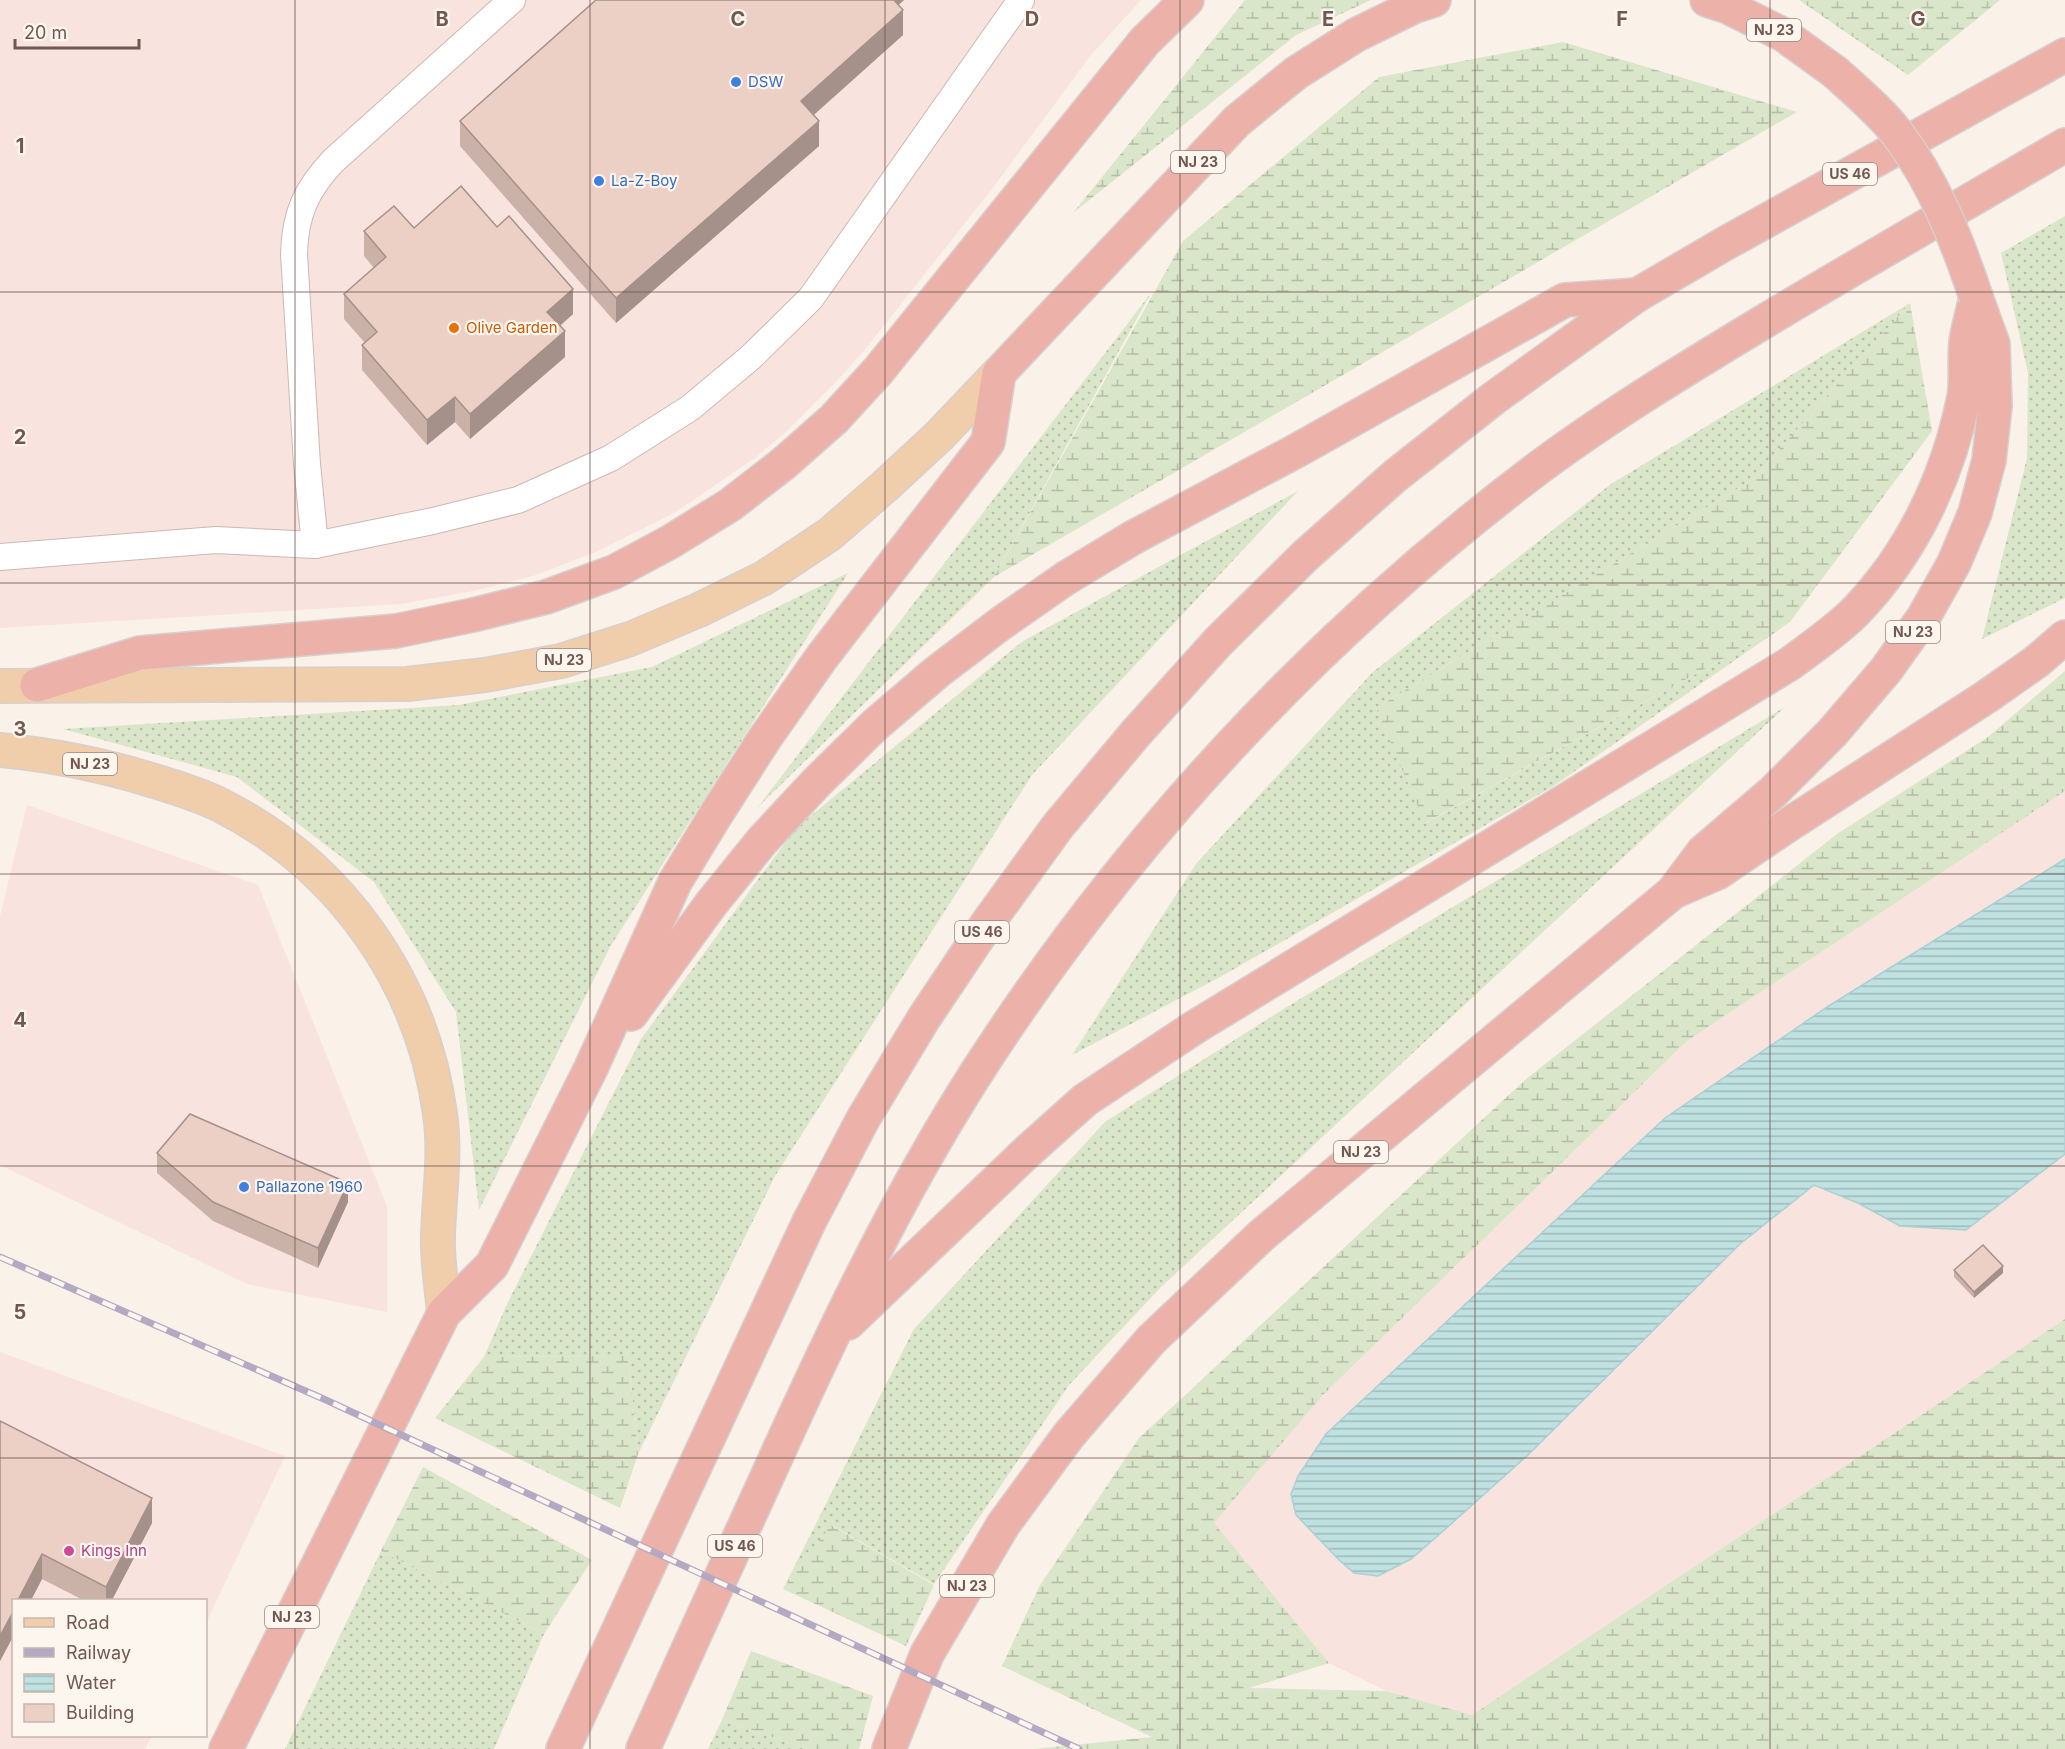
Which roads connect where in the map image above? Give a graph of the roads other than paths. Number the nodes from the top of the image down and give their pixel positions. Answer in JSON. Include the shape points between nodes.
{"nodes":[{"id":1,"x":512,"y":0,"type":"edge"},
{"id":2,"x":1021,"y":0,"type":"edge"},
{"id":3,"x":1187,"y":0,"type":"edge"},
{"id":4,"x":1434,"y":0,"type":"edge"},
{"id":5,"x":1707,"y":0,"type":"edge"},
{"id":6,"x":2065,"y":55,"type":"edge"},
{"id":7,"x":2065,"y":145,"type":"edge"},
{"id":8,"x":1637,"y":295,"type":"junction"},
{"id":9,"x":1976,"y":297,"type":"junction"},
{"id":10,"x":999,"y":373,"type":"junction"},
{"id":11,"x":315,"y":545,"type":"junction"},
{"id":12,"x":0,"y":557,"type":"edge"},
{"id":13,"x":2065,"y":637,"type":"edge"},
{"id":14,"x":37,"y":685,"type":"junction"},
{"id":15,"x":0,"y":686,"type":"edge"},
{"id":16,"x":0,"y":750,"type":"edge"},
{"id":17,"x":1673,"y":892,"type":"junction"},
{"id":18,"x":591,"y":1068,"type":"junction"},
{"id":19,"x":444,"y":1313,"type":"junction"},
{"id":20,"x":828,"y":1343,"type":"junction"},
{"id":21,"x":226,"y":1749,"type":"edge"},
{"id":22,"x":563,"y":1749,"type":"edge"},
{"id":23,"x":643,"y":1749,"type":"edge"},
{"id":24,"x":889,"y":1749,"type":"edge"}],
"edges":[{"from":1,"to":11,"type":"lane","via":[[333,161],[319,176],[300,211],[294,254]]},
{"from":2,"to":11,"type":"lane","via":[[811,298],[751,357],[690,408],[611,458],[518,500]]},
{"from":3,"to":14,"type":"highway","via":[[1145,41],[878,371],[834,419],[730,505],[670,542],[614,572],[546,597],[473,615],[396,631],[140,653]]},
{"from":4,"to":10,"type":"highway","number":"NJ 23","via":[[1356,35],[1296,73],[1237,121]]},
{"from":5,"to":9,"type":"highway","number":"NJ 23","bridge":true,"via":[[1785,35],[1835,72],[1896,132],[1941,208]]},
{"from":6,"to":8,"type":"highway","number":"US 46"},
{"from":7,"to":20,"type":"highway","number":"US 46","via":[[1628,405],[1453,535],[1289,684],[1137,852],[1018,1011],[934,1145]]},
{"from":8,"to":18,"type":"highway","via":[[1565,300],[1134,537],[1000,624],[875,726],[770,833],[711,904]]},
{"from":8,"to":22,"type":"highway","number":"US 46","via":[[1476,412],[1395,476],[1305,556],[1218,642],[1051,836],[924,1018],[858,1129],[804,1233]]},
{"from":9,"to":17,"type":"highway","number":"NJ 23","via":[[1993,344],[1995,406],[1989,460],[1975,513],[1954,563],[1923,618],[1863,697],[1773,792],[1703,852]]},
{"from":9,"to":20,"type":"highway","via":[[1966,343],[1964,394],[1943,473],[1907,546],[1854,612],[1791,663],[1196,1027],[1085,1100]]},
{"from":10,"to":14,"type":"main road","number":"NJ 23","via":[[939,436],[830,534],[764,578],[620,642],[561,661],[408,684]]},
{"from":10,"to":18,"type":"highway","via":[[988,442],[822,657],[715,816],[675,882]]},
{"from":11,"to":12,"type":"lane","via":[[216,540]]},
{"from":13,"to":17,"type":"highway","via":[[1986,697],[1717,873]]},
{"from":14,"to":15,"type":"main road","number":"NJ 23"},
{"from":16,"to":19,"type":"main road","number":"NJ 23","via":[[114,769],[219,804],[293,851],[356,913],[403,988],[421,1029],[433,1072],[441,1115],[443,1159],[438,1239]]},
{"from":17,"to":24,"type":"highway","number":"NJ 23","via":[[1262,1235],[1151,1340],[1069,1435],[1003,1525],[927,1654]]},
{"from":18,"to":19,"type":"highway","via":[[492,1265]]},
{"from":19,"to":21,"type":"highway","number":"NJ 23"},
{"from":20,"to":23,"type":"highway","number":"US 46"}]}
